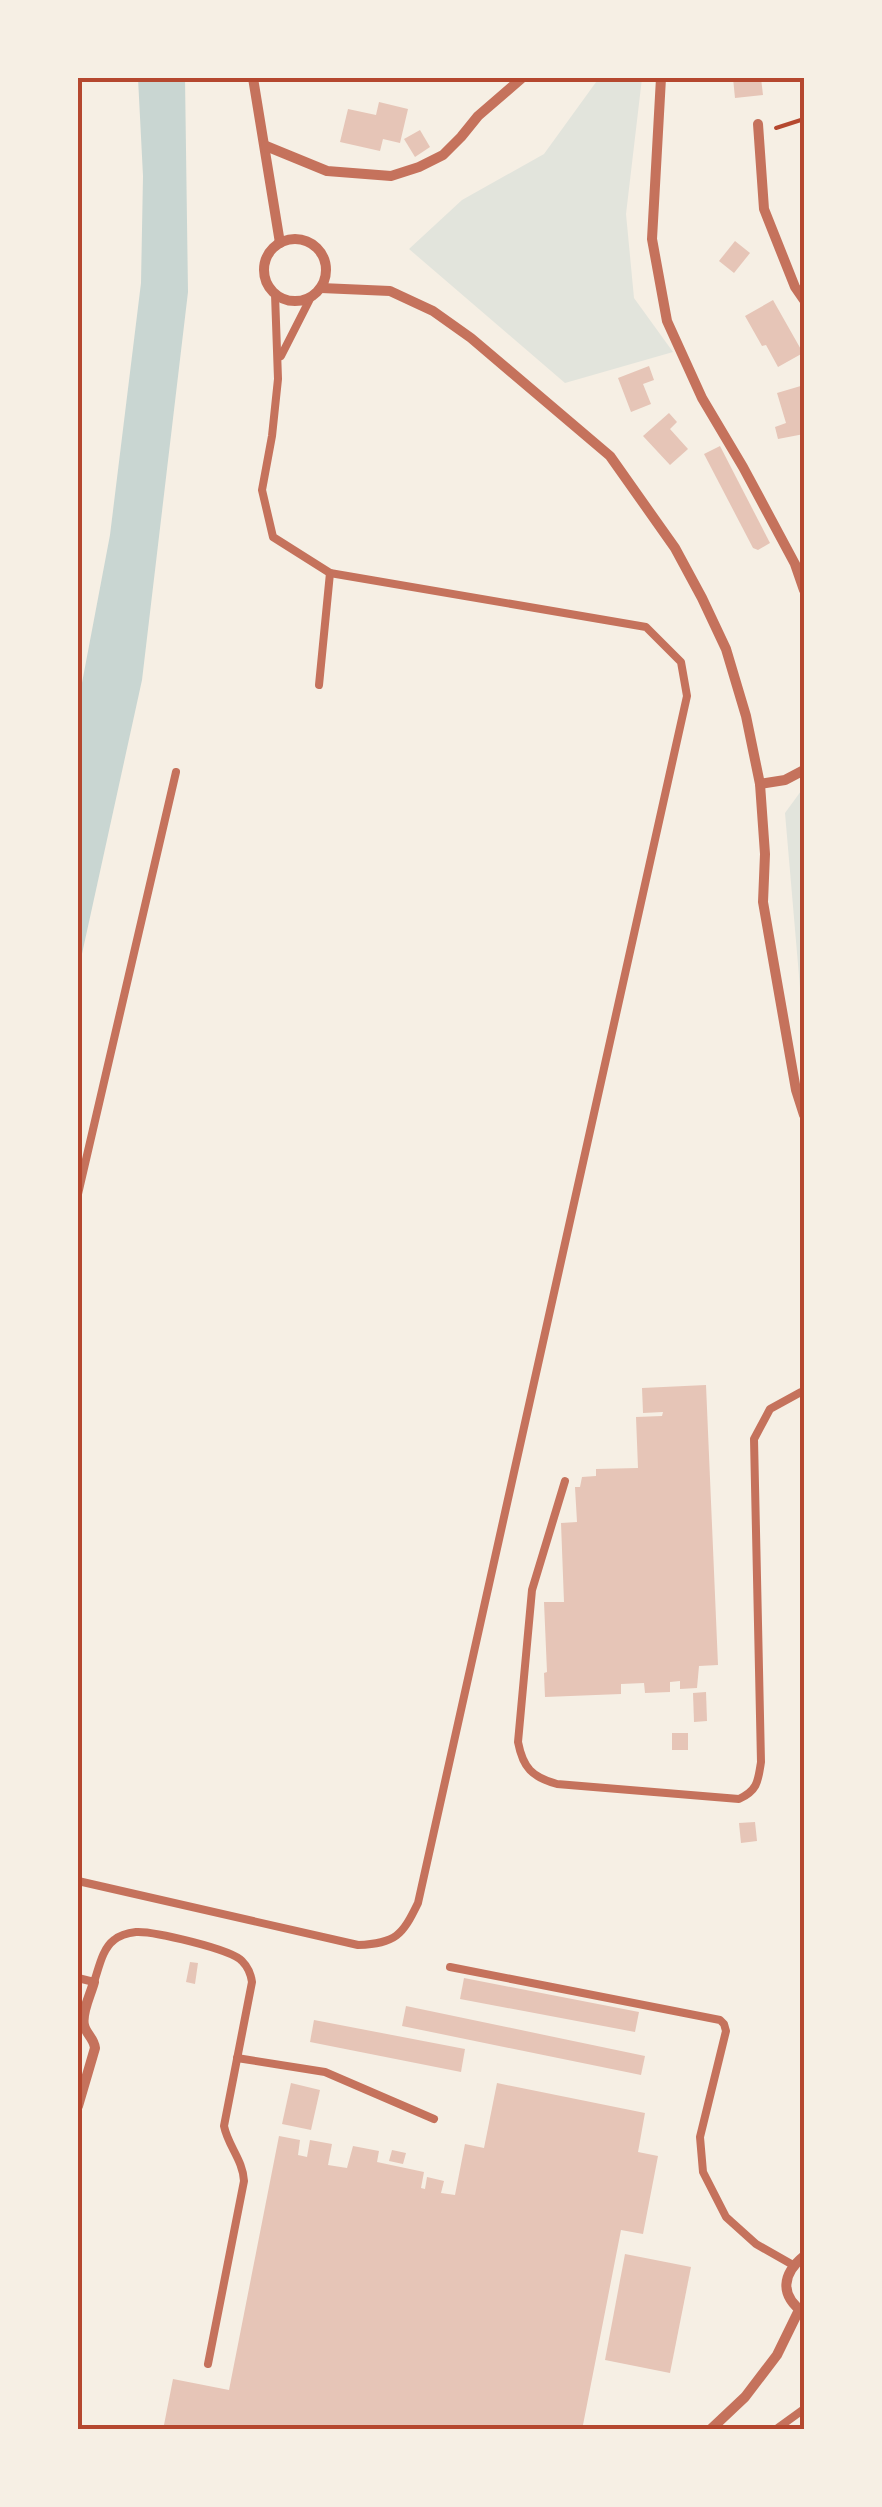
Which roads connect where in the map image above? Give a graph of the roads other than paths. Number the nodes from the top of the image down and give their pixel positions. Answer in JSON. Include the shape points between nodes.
{"nodes":[{"id":1,"x":253,"y":78,"type":"edge"},
{"id":2,"x":522,"y":78,"type":"edge"},
{"id":3,"x":662,"y":78,"type":"edge"},
{"id":4,"x":758,"y":129,"type":"road end"},
{"id":5,"x":266,"y":146,"type":"junction"},
{"id":6,"x":280,"y":243,"type":"junction"},
{"id":7,"x":321,"y":288,"type":"junction"},
{"id":8,"x":274,"y":294,"type":"junction"},
{"id":9,"x":310,"y":299,"type":"junction"},
{"id":10,"x":804,"y":300,"type":"edge"},
{"id":11,"x":278,"y":360,"type":"junction"},
{"id":12,"x":330,"y":573,"type":"junction"},
{"id":13,"x":804,"y":590,"type":"edge"},
{"id":14,"x":319,"y":684,"type":"dead end"},
{"id":15,"x":804,"y":770,"type":"edge"},
{"id":16,"x":176,"y":772,"type":"dead end"},
{"id":17,"x":760,"y":784,"type":"junction"},
{"id":18,"x":804,"y":1114,"type":"edge"},
{"id":19,"x":78,"y":1194,"type":"edge"},
{"id":20,"x":804,"y":1392,"type":"edge"},
{"id":21,"x":565,"y":1481,"type":"dead end"},
{"id":22,"x":78,"y":1881,"type":"edge"},
{"id":23,"x":450,"y":1967,"type":"dead end"},
{"id":24,"x":78,"y":1978,"type":"edge"},
{"id":25,"x":94,"y":1982,"type":"junction"},
{"id":26,"x":237,"y":2058,"type":"junction"},
{"id":27,"x":78,"y":2106,"type":"edge"},
{"id":28,"x":434,"y":2119,"type":"dead end"},
{"id":29,"x":804,"y":2256,"type":"edge"},
{"id":30,"x":793,"y":2265,"type":"junction"},
{"id":31,"x":802,"y":2312,"type":"edge"},
{"id":32,"x":208,"y":2364,"type":"dead end"},
{"id":33,"x":804,"y":2409,"type":"edge"},
{"id":34,"x":710,"y":2430,"type":"edge"},
{"id":35,"x":775,"y":2430,"type":"edge"}],
"edges":[{"from":1,"to":5,"type":"street"},
{"from":2,"to":5,"type":"street","via":[[443,155],[391,176],[328,170]]},
{"from":3,"to":13,"type":"street","via":[[652,239],[667,321]]},
{"from":4,"to":10,"type":"street","via":[[764,209]]},
{"from":5,"to":6,"type":"street"},
{"from":6,"to":7,"type":"street","via":[[300,239],[319,249],[327,270]]},
{"from":6,"to":8,"type":"street","via":[[264,270]]},
{"from":7,"to":9,"type":"street"},
{"from":7,"to":17,"type":"street","via":[[390,292],[433,310],[610,456],[676,548],[726,649]]},
{"from":8,"to":9,"type":"street","via":[[289,302]]},
{"from":8,"to":11,"type":"lane"},
{"from":9,"to":11,"type":"lane"},
{"from":11,"to":12,"type":"lane","via":[[262,490],[273,537]]},
{"from":12,"to":14,"type":"lane"},
{"from":12,"to":22,"type":"lane","via":[[646,627],[681,662],[687,696],[418,1903],[405,1929],[384,1944],[358,1945]]},
{"from":15,"to":17,"type":"street"},
{"from":16,"to":19,"type":"lane"},
{"from":17,"to":18,"type":"street","via":[[763,902]]},
{"from":20,"to":21,"type":"lane","via":[[770,1409],[754,1438],[761,1762],[750,1794],[557,1784],[524,1763],[518,1742],[532,1590]]},
{"from":23,"to":30,"type":"lane","via":[[720,2020],[726,2031],[700,2137],[703,2172],[726,2217]]},
{"from":24,"to":25,"type":"lane"},
{"from":25,"to":26,"type":"lane","via":[[105,1949],[130,1933],[232,1954],[252,1976]]},
{"from":25,"to":27,"type":"street","via":[[83,2021],[95,2048]]},
{"from":26,"to":28,"type":"lane","via":[[325,2072]]},
{"from":26,"to":32,"type":"lane","via":[[224,2126],[244,2182]]},
{"from":29,"to":30,"type":"street"},
{"from":30,"to":31,"type":"street","via":[[787,2292]]},
{"from":31,"to":34,"type":"street","via":[[745,2397]]},
{"from":33,"to":35,"type":"lane"}]}
